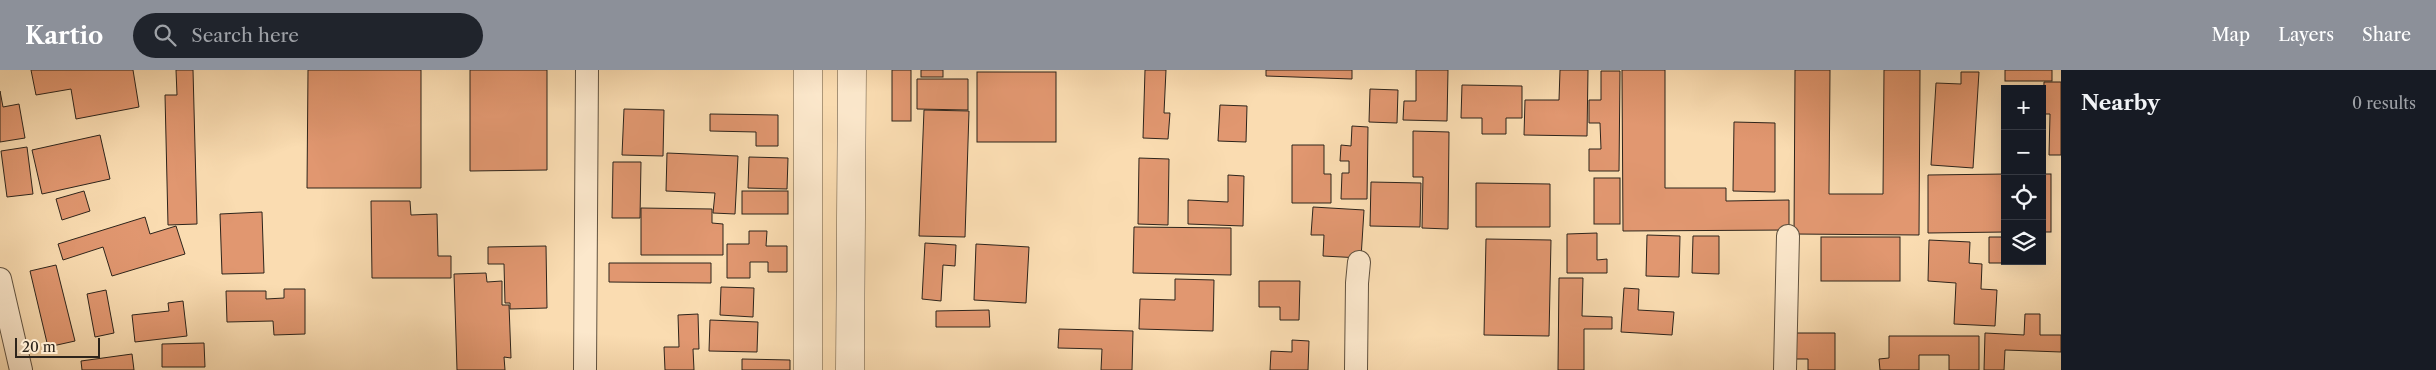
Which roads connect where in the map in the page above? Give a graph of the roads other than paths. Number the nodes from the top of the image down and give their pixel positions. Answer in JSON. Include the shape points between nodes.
{"nodes":[{"id":1,"x":587,"y":70,"type":"edge"},
{"id":2,"x":808,"y":70,"type":"edge"},
{"id":3,"x":852,"y":70,"type":"edge"},
{"id":4,"x":1788,"y":236,"type":"dead end"},
{"id":5,"x":1360,"y":262,"type":"dead end"},
{"id":6,"x":0,"y":279,"type":"edge"},
{"id":7,"x":22,"y":370,"type":"edge"},
{"id":8,"x":585,"y":370,"type":"edge"},
{"id":9,"x":808,"y":370,"type":"edge"},
{"id":10,"x":850,"y":370,"type":"edge"},
{"id":11,"x":1356,"y":370,"type":"edge"},
{"id":12,"x":1785,"y":370,"type":"edge"}],
"edges":[{"from":1,"to":8,"type":"street"},
{"from":2,"to":9,"type":"street"},
{"from":3,"to":10,"type":"street"},
{"from":4,"to":12,"type":"street"},
{"from":5,"to":11,"type":"street"},
{"from":6,"to":7,"type":"street"}]}
